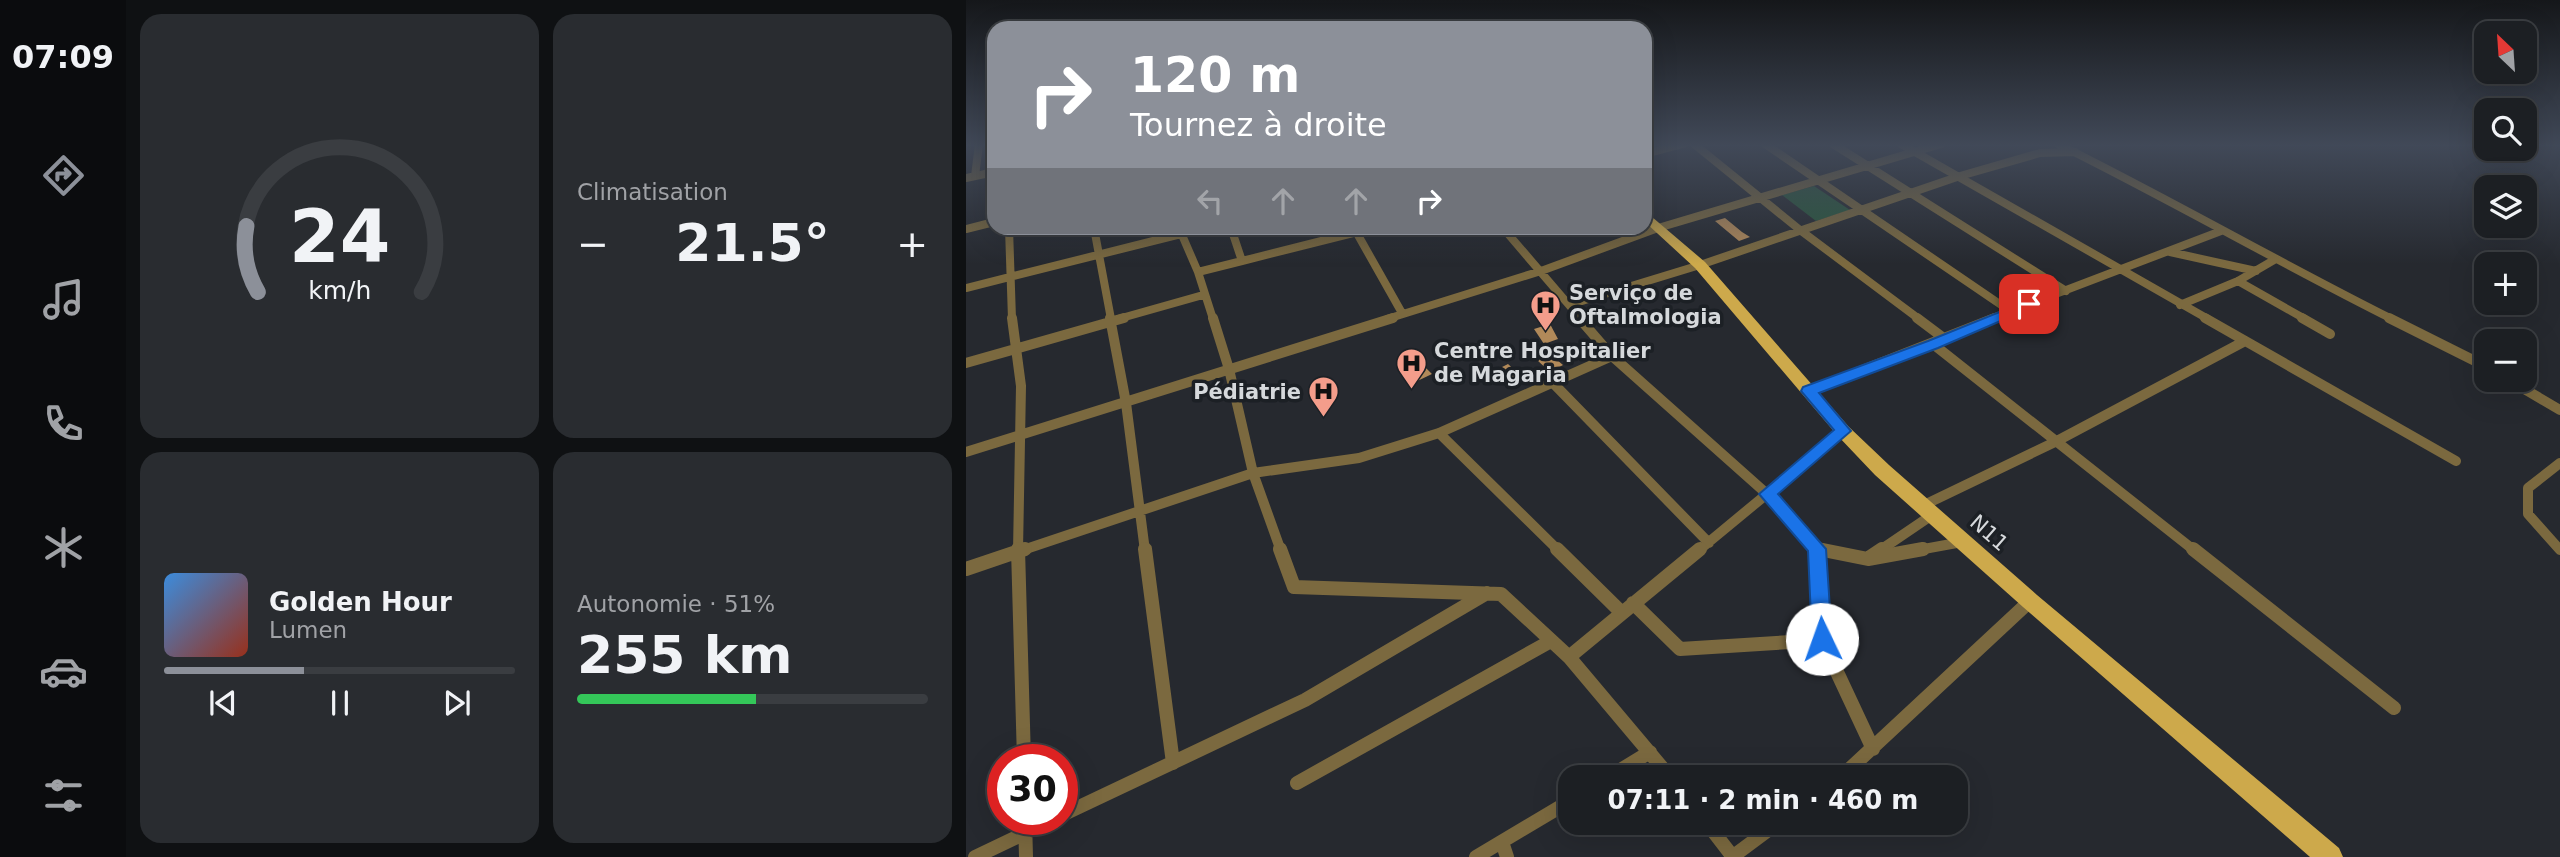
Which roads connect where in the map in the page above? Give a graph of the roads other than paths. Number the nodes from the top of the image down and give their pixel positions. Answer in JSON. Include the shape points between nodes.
{"nodes":[{"id":1,"x":1746,"y":184,"type":"edge"},
{"id":2,"x":1808,"y":184,"type":"edge"},
{"id":3,"x":1822,"y":184,"type":"edge"},
{"id":4,"x":1895,"y":184,"type":"edge"},
{"id":5,"x":1934,"y":184,"type":"edge"},
{"id":6,"x":1973,"y":184,"type":"edge"},
{"id":7,"x":2134,"y":184,"type":"edge"},
{"id":8,"x":1908,"y":192,"type":"junction"},
{"id":9,"x":1764,"y":198,"type":"junction"},
{"id":10,"x":1858,"y":209,"type":"junction"},
{"id":11,"x":1652,"y":222,"type":"edge"},
{"id":12,"x":987,"y":224,"type":"edge"},
{"id":13,"x":966,"y":229,"type":"edge"},
{"id":14,"x":1800,"y":230,"type":"junction"},
{"id":15,"x":2221,"y":231,"type":"junction"},
{"id":16,"x":1009,"y":235,"type":"edge"},
{"id":17,"x":1095,"y":235,"type":"edge"},
{"id":18,"x":1166,"y":235,"type":"edge"},
{"id":19,"x":1182,"y":235,"type":"edge"},
{"id":20,"x":1233,"y":235,"type":"edge"},
{"id":21,"x":1337,"y":235,"type":"edge"},
{"id":22,"x":1358,"y":235,"type":"edge"},
{"id":23,"x":1509,"y":235,"type":"edge"},
{"id":24,"x":1623,"y":235,"type":"edge"},
{"id":25,"x":2167,"y":252,"type":"junction"},
{"id":26,"x":1099,"y":255,"type":"junction"},
{"id":27,"x":2274,"y":260,"type":"junction"},
{"id":28,"x":1242,"y":261,"type":"junction"},
{"id":29,"x":1700,"y":265,"type":"junction"},
{"id":30,"x":1541,"y":271,"type":"junction"},
{"id":31,"x":2120,"y":271,"type":"junction"},
{"id":32,"x":2256,"y":271,"type":"junction"},
{"id":33,"x":1198,"y":272,"type":"junction"},
{"id":34,"x":1010,"y":277,"type":"junction"},
{"id":35,"x":2238,"y":281,"type":"junction"},
{"id":36,"x":966,"y":288,"type":"edge"},
{"id":37,"x":2066,"y":291,"type":"junction"},
{"id":38,"x":1203,"y":295,"type":"junction"},
{"id":39,"x":1569,"y":305,"type":"junction"},
{"id":40,"x":2180,"y":305,"type":"junction"},
{"id":41,"x":2010,"y":311,"type":"junction"},
{"id":42,"x":1402,"y":313,"type":"junction"},
{"id":43,"x":1111,"y":322,"type":"junction"},
{"id":44,"x":2330,"y":334,"type":"dead end"},
{"id":45,"x":1945,"y":339,"type":"junction"},
{"id":46,"x":2245,"y":341,"type":"junction"},
{"id":47,"x":1933,"y":345,"type":"junction"},
{"id":48,"x":1017,"y":349,"type":"junction"},
{"id":49,"x":1612,"y":356,"type":"junction"},
{"id":50,"x":2474,"y":360,"type":"edge"},
{"id":51,"x":966,"y":363,"type":"edge"},
{"id":52,"x":1229,"y":369,"type":"junction"},
{"id":53,"x":1553,"y":383,"type":"junction"},
{"id":54,"x":1809,"y":391,"type":"junction"},
{"id":55,"x":2529,"y":392,"type":"edge"},
{"id":56,"x":1126,"y":403,"type":"junction"},
{"id":57,"x":2560,"y":410,"type":"edge"},
{"id":58,"x":1843,"y":431,"type":"junction"},
{"id":59,"x":1439,"y":433,"type":"junction"},
{"id":60,"x":1017,"y":437,"type":"junction"},
{"id":61,"x":2055,"y":442,"type":"junction"},
{"id":62,"x":966,"y":452,"type":"edge"},
{"id":63,"x":2456,"y":461,"type":"dead end"},
{"id":64,"x":2560,"y":463,"type":"edge"},
{"id":65,"x":1253,"y":473,"type":"junction"},
{"id":66,"x":1767,"y":494,"type":"junction"},
{"id":67,"x":1139,"y":510,"type":"junction"},
{"id":68,"x":1927,"y":511,"type":"junction"},
{"id":69,"x":1962,"y":542,"type":"junction"},
{"id":70,"x":1709,"y":544,"type":"junction"},
{"id":71,"x":1817,"y":549,"type":"junction"},
{"id":72,"x":2560,"y":550,"type":"edge"},
{"id":73,"x":1017,"y":553,"type":"junction"},
{"id":74,"x":1868,"y":559,"type":"junction"},
{"id":75,"x":966,"y":569,"type":"edge"},
{"id":76,"x":1487,"y":593,"type":"junction"},
{"id":77,"x":2030,"y":601,"type":"junction"},
{"id":78,"x":1627,"y":608,"type":"junction"},
{"id":79,"x":1822,"y":639,"type":"junction"},
{"id":80,"x":1551,"y":642,"type":"junction"},
{"id":81,"x":1569,"y":657,"type":"junction"},
{"id":82,"x":2394,"y":708,"type":"dead end"},
{"id":83,"x":1023,"y":744,"type":"edge"},
{"id":84,"x":1873,"y":749,"type":"junction"},
{"id":85,"x":1650,"y":752,"type":"junction"},
{"id":86,"x":1173,"y":763,"type":"junction"},
{"id":87,"x":1629,"y":765,"type":"edge"},
{"id":88,"x":1660,"y":765,"type":"edge"},
{"id":89,"x":1855,"y":765,"type":"edge"},
{"id":90,"x":1297,"y":783,"type":"dead end"},
{"id":91,"x":1078,"y":808,"type":"edge"},
{"id":92,"x":1558,"y":810,"type":"edge"},
{"id":93,"x":1011,"y":835,"type":"edge"},
{"id":94,"x":1026,"y":835,"type":"edge"},
{"id":95,"x":1716,"y":835,"type":"edge"},
{"id":96,"x":1762,"y":835,"type":"edge"},
{"id":97,"x":1504,"y":850,"type":"edge"},
{"id":98,"x":975,"y":857,"type":"edge"},
{"id":99,"x":1026,"y":857,"type":"edge"},
{"id":100,"x":1476,"y":857,"type":"edge"},
{"id":101,"x":1733,"y":857,"type":"edge"},
{"id":102,"x":2330,"y":857,"type":"edge"}],
"edges":[{"from":1,"to":9,"type":"street"},
{"from":2,"to":9,"type":"street"},
{"from":3,"to":10,"type":"street"},
{"from":4,"to":8,"type":"street"},
{"from":5,"to":8,"type":"street"},
{"from":6,"to":31,"type":"street"},
{"from":7,"to":15,"type":"street"},
{"from":8,"to":10,"type":"street"},
{"from":8,"to":37,"type":"street"},
{"from":9,"to":11,"type":"street"},
{"from":9,"to":14,"type":"street"},
{"from":10,"to":14,"type":"street"},
{"from":10,"to":41,"type":"street"},
{"from":11,"to":29,"type":"main road","name":"N11"},
{"from":12,"to":13,"type":"street"},
{"from":14,"to":29,"type":"street"},
{"from":14,"to":45,"type":"street"},
{"from":15,"to":25,"type":"street"},
{"from":15,"to":27,"type":"street"},
{"from":16,"to":34,"type":"street"},
{"from":17,"to":26,"type":"street"},
{"from":18,"to":26,"type":"street"},
{"from":19,"to":33,"type":"street"},
{"from":20,"to":28,"type":"street"},
{"from":21,"to":28,"type":"street"},
{"from":22,"to":42,"type":"street"},
{"from":23,"to":30,"type":"street"},
{"from":24,"to":30,"type":"street"},
{"from":25,"to":31,"type":"street"},
{"from":25,"to":32,"type":"street"},
{"from":26,"to":34,"type":"street"},
{"from":26,"to":43,"type":"street"},
{"from":27,"to":32,"type":"street"},
{"from":27,"to":50,"type":"street"},
{"from":28,"to":33,"type":"street"},
{"from":29,"to":39,"type":"street"},
{"from":29,"to":54,"type":"main road","name":"N11"},
{"from":30,"to":39,"type":"street"},
{"from":30,"to":42,"type":"street"},
{"from":31,"to":37,"type":"street"},
{"from":31,"to":40,"type":"street"},
{"from":32,"to":35,"type":"street"},
{"from":33,"to":38,"type":"street"},
{"from":34,"to":36,"type":"street"},
{"from":34,"to":48,"type":"street"},
{"from":35,"to":40,"type":"street"},
{"from":35,"to":44,"type":"street"},
{"from":37,"to":41,"type":"street"},
{"from":38,"to":43,"type":"street"},
{"from":38,"to":52,"type":"street"},
{"from":39,"to":49,"type":"street"},
{"from":40,"to":46,"type":"street"},
{"from":41,"to":45,"type":"street"},
{"from":42,"to":52,"type":"street"},
{"from":43,"to":48,"type":"street"},
{"from":43,"to":56,"type":"street"},
{"from":45,"to":47,"type":"street"},
{"from":46,"to":61,"type":"street"},
{"from":46,"to":63,"type":"street"},
{"from":47,"to":54,"type":"street"},
{"from":47,"to":61,"type":"street"},
{"from":48,"to":51,"type":"street"},
{"from":48,"to":60,"type":"street","via":[[1021,386]]},
{"from":49,"to":53,"type":"street"},
{"from":49,"to":66,"type":"street"},
{"from":52,"to":56,"type":"street"},
{"from":52,"to":65,"type":"street"},
{"from":53,"to":59,"type":"street"},
{"from":53,"to":70,"type":"street"},
{"from":54,"to":58,"type":"main road","name":"N11"},
{"from":55,"to":57,"type":"street"},
{"from":56,"to":60,"type":"street"},
{"from":56,"to":67,"type":"street"},
{"from":58,"to":66,"type":"street"},
{"from":58,"to":68,"type":"main road","name":"N11"},
{"from":59,"to":65,"type":"street","via":[[1359,458]]},
{"from":59,"to":78,"type":"street"},
{"from":60,"to":62,"type":"street"},
{"from":60,"to":73,"type":"street"},
{"from":61,"to":68,"type":"street"},
{"from":61,"to":82,"type":"street"},
{"from":64,"to":72,"type":"street","via":[[2528,488],[2528,514]]},
{"from":65,"to":67,"type":"street"},
{"from":65,"to":76,"type":"street","via":[[1293,587]]},
{"from":66,"to":70,"type":"street"},
{"from":66,"to":71,"type":"street"},
{"from":67,"to":73,"type":"street"},
{"from":67,"to":86,"type":"street"},
{"from":68,"to":69,"type":"main road","name":"N11"},
{"from":68,"to":74,"type":"street"},
{"from":69,"to":74,"type":"street"},
{"from":69,"to":77,"type":"main road","name":"N11"},
{"from":70,"to":78,"type":"street"},
{"from":71,"to":74,"type":"street"},
{"from":71,"to":79,"type":"street"},
{"from":73,"to":75,"type":"street"},
{"from":73,"to":83,"type":"street"},
{"from":76,"to":80,"type":"street","via":[[1501,594]]},
{"from":76,"to":86,"type":"street","via":[[1305,700]]},
{"from":77,"to":84,"type":"street"},
{"from":77,"to":102,"type":"main road","name":"N11"},
{"from":78,"to":79,"type":"street","via":[[1680,649]]},
{"from":78,"to":81,"type":"street"},
{"from":79,"to":84,"type":"street"},
{"from":80,"to":81,"type":"street"},
{"from":80,"to":90,"type":"street"},
{"from":81,"to":85,"type":"street"},
{"from":84,"to":89,"type":"street"},
{"from":85,"to":87,"type":"street"},
{"from":85,"to":88,"type":"street"},
{"from":86,"to":91,"type":"street"},
{"from":92,"to":97,"type":"street"},
{"from":93,"to":98,"type":"street"},
{"from":94,"to":99,"type":"street"},
{"from":95,"to":101,"type":"street"},
{"from":96,"to":101,"type":"street"},
{"from":97,"to":100,"type":"street"}]}
